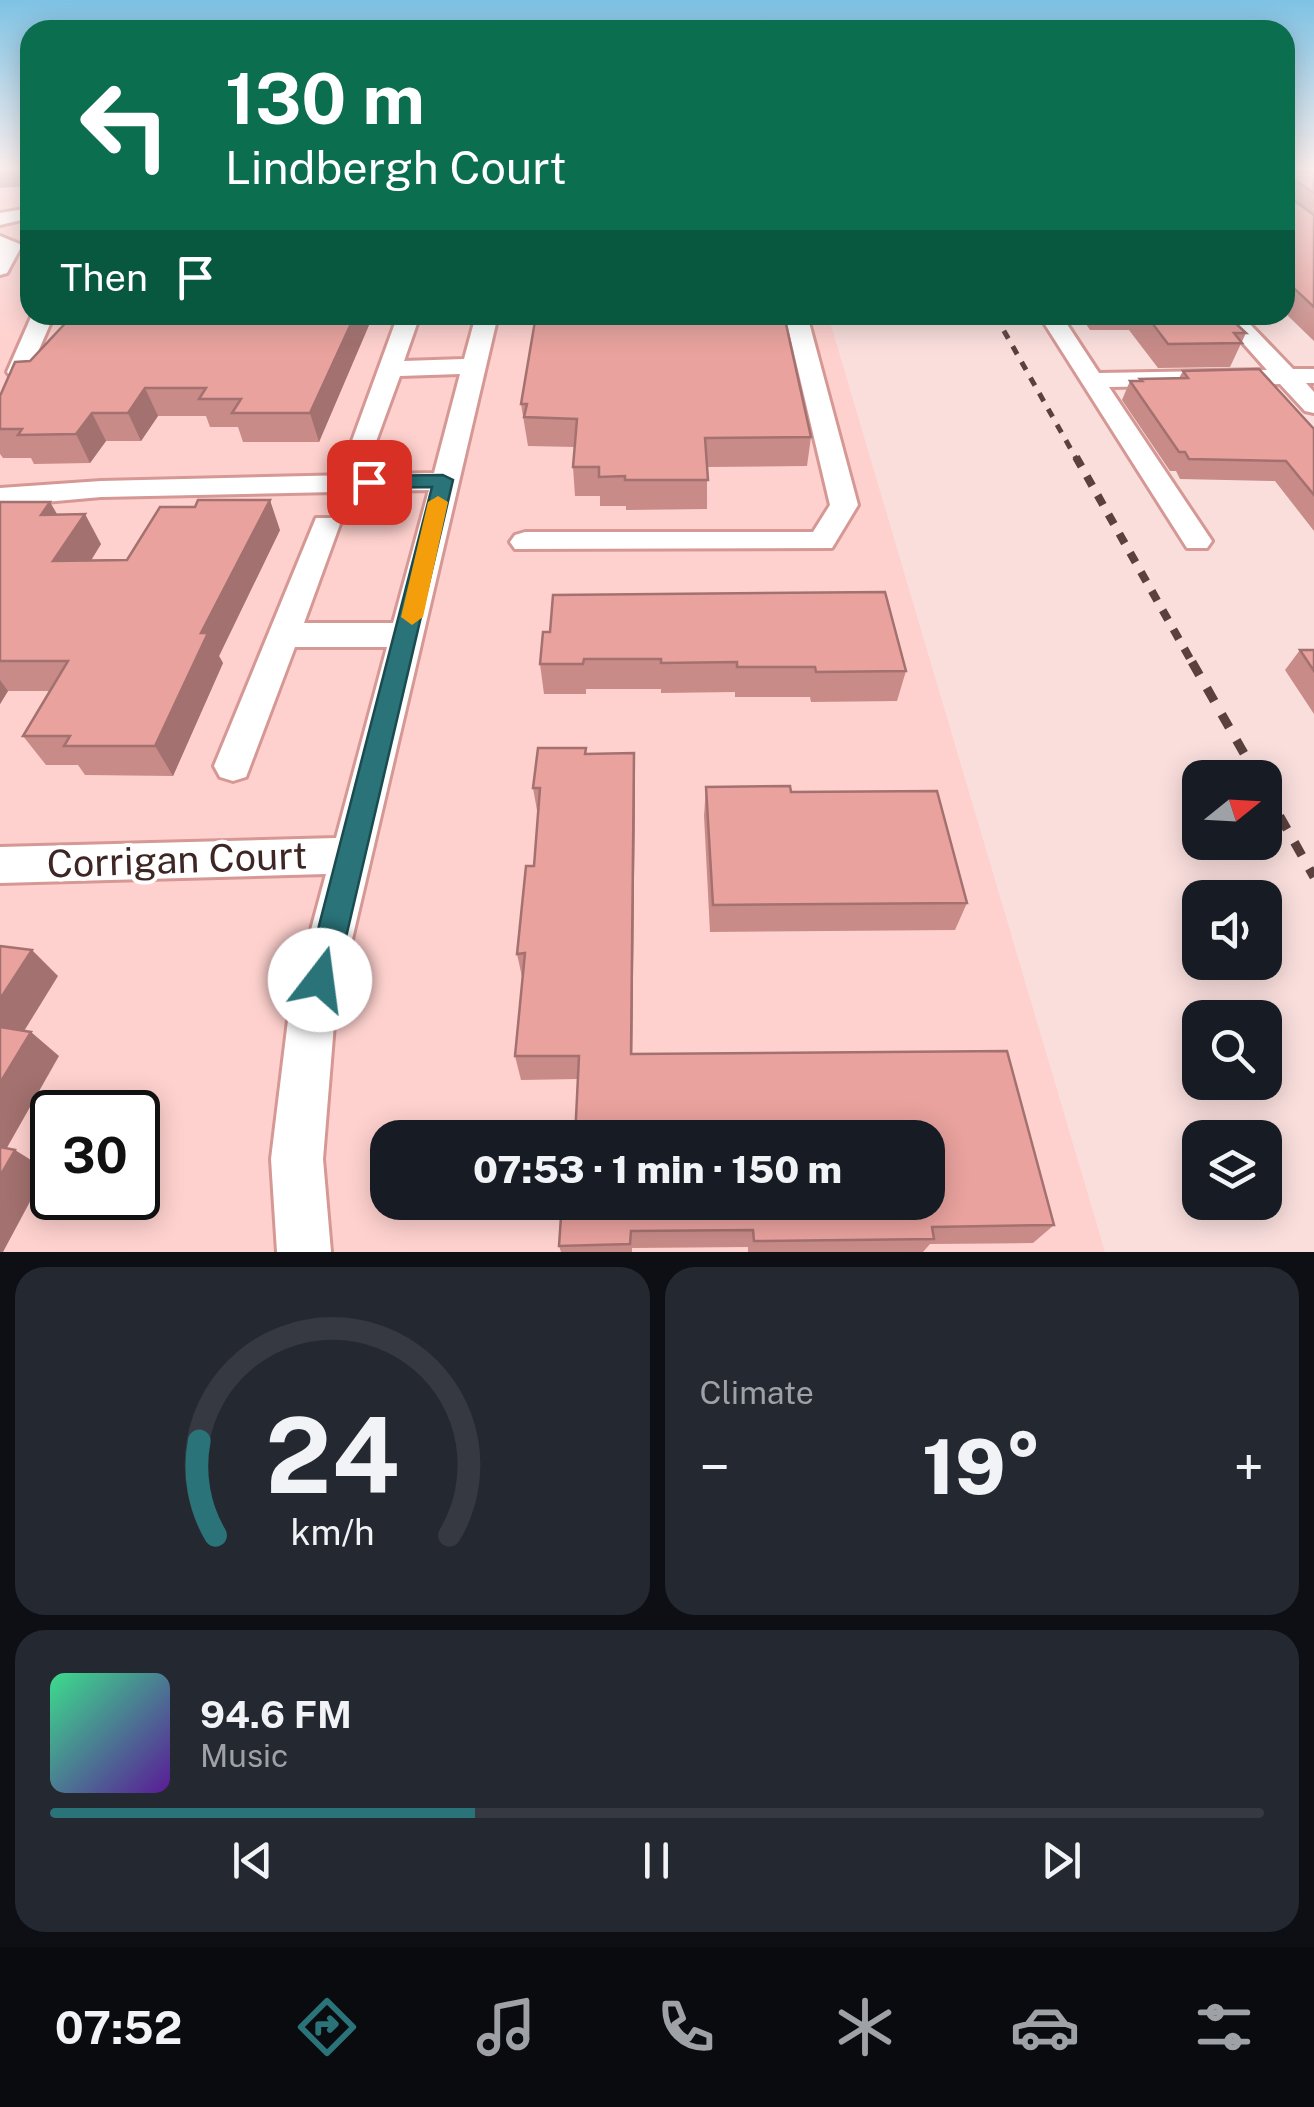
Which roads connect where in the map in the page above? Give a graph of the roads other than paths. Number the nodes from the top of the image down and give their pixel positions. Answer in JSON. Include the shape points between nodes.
{"nodes":[{"id":1,"x":0,"y":242,"type":"edge"},
{"id":2,"x":0,"y":270,"type":"edge"},
{"id":3,"x":40,"y":325,"type":"edge"},
{"id":4,"x":406,"y":325,"type":"edge"},
{"id":5,"x":485,"y":325,"type":"edge"},
{"id":6,"x":799,"y":325,"type":"edge"},
{"id":7,"x":1056,"y":325,"type":"edge"},
{"id":8,"x":1238,"y":325,"type":"edge"},
{"id":9,"x":474,"y":366,"type":"junction"},
{"id":10,"x":390,"y":369,"type":"junction"},
{"id":11,"x":19,"y":372,"type":"edge"},
{"id":12,"x":1286,"y":376,"type":"junction"},
{"id":13,"x":1314,"y":376,"type":"edge"},
{"id":14,"x":1092,"y":380,"type":"junction"},
{"id":15,"x":1314,"y":406,"type":"edge"},
{"id":16,"x":365,"y":441,"type":"dead end"},
{"id":17,"x":443,"y":480,"type":"junction"},
{"id":18,"x":0,"y":497,"type":"edge"},
{"id":19,"x":326,"y":524,"type":"dead end"},
{"id":20,"x":1198,"y":541,"type":"dead end"},
{"id":21,"x":525,"y":542,"type":"dead end"},
{"id":22,"x":408,"y":634,"type":"junction"},
{"id":23,"x":283,"y":635,"type":"junction"},
{"id":24,"x":233,"y":766,"type":"dead end"},
{"id":25,"x":354,"y":855,"type":"junction"},
{"id":26,"x":0,"y":865,"type":"edge"},
{"id":27,"x":304,"y":1252,"type":"edge"}],
"edges":[{"from":1,"to":2,"type":"street","via":[[12,245]]},
{"from":3,"to":11,"type":"street"},
{"from":4,"to":10,"type":"street"},
{"from":5,"to":9,"type":"street"},
{"from":6,"to":21,"type":"street","via":[[844,505],[822,541]]},
{"from":7,"to":14,"type":"street"},
{"from":8,"to":12,"type":"street"},
{"from":9,"to":10,"type":"street"},
{"from":9,"to":17,"type":"street"},
{"from":10,"to":16,"type":"street"},
{"from":12,"to":13,"type":"street"},
{"from":12,"to":14,"type":"street"},
{"from":12,"to":15,"type":"street"},
{"from":14,"to":20,"type":"street"},
{"from":17,"to":18,"type":"street"},
{"from":17,"to":22,"type":"street"},
{"from":19,"to":23,"type":"street"},
{"from":22,"to":23,"type":"street"},
{"from":22,"to":25,"type":"street"},
{"from":23,"to":24,"type":"street"},
{"from":25,"to":26,"type":"street","name":"Corrigan Court"},
{"from":25,"to":27,"type":"street","via":[[312,1012],[296,1159]]}]}
